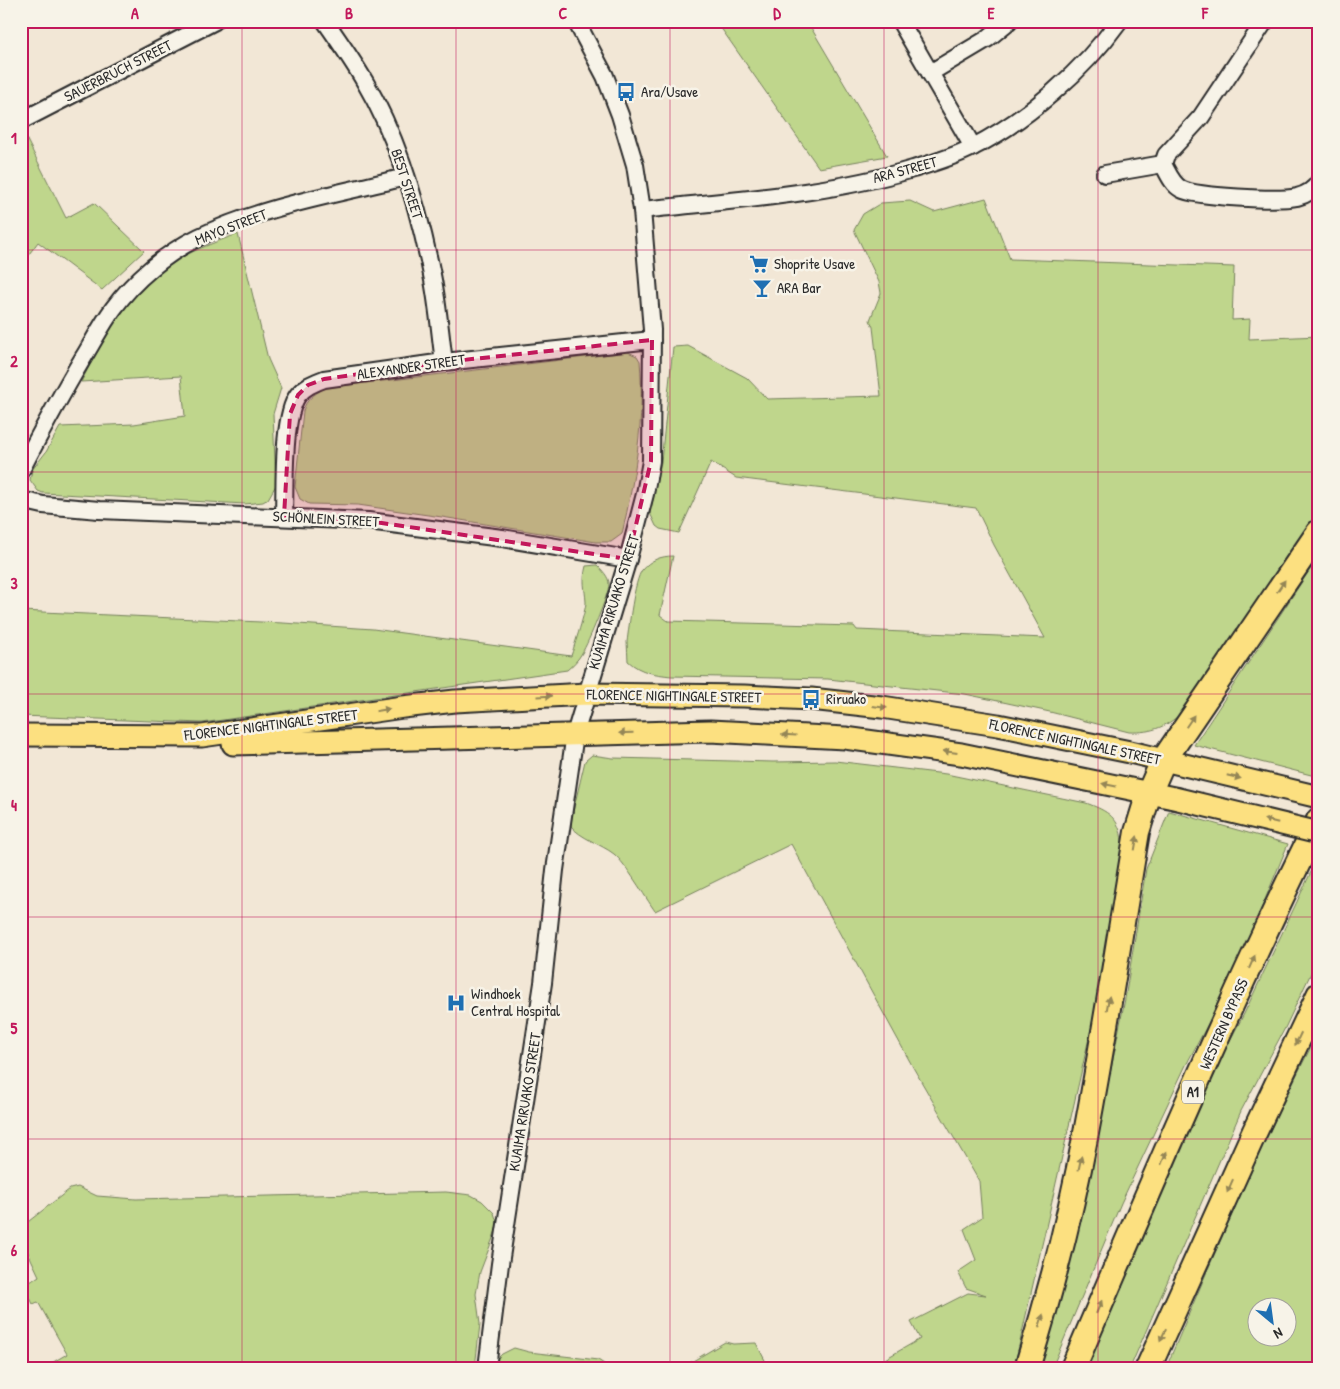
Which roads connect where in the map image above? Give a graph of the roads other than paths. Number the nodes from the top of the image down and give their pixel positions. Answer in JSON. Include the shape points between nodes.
{"nodes":[{"id":1,"x":216,"y":21,"type":"edge"},
{"id":2,"x":325,"y":21,"type":"edge"},
{"id":3,"x":576,"y":21,"type":"edge"},
{"id":4,"x":900,"y":21,"type":"edge"},
{"id":5,"x":1009,"y":21,"type":"edge"},
{"id":6,"x":1119,"y":21,"type":"edge"},
{"id":7,"x":1264,"y":21,"type":"edge"},
{"id":8,"x":930,"y":73,"type":"junction"},
{"id":9,"x":21,"y":121,"type":"edge"},
{"id":10,"x":973,"y":148,"type":"junction"},
{"id":11,"x":1163,"y":164,"type":"junction"},
{"id":12,"x":1105,"y":174,"type":"dead end"},
{"id":13,"x":406,"y":177,"type":"junction"},
{"id":14,"x":1319,"y":182,"type":"edge"},
{"id":15,"x":642,"y":210,"type":"junction"},
{"id":16,"x":652,"y":340,"type":"junction"},
{"id":17,"x":444,"y":362,"type":"junction"},
{"id":18,"x":21,"y":470,"type":"edge"},
{"id":19,"x":21,"y":500,"type":"edge"},
{"id":20,"x":284,"y":516,"type":"junction"},
{"id":21,"x":1319,"y":532,"type":"edge"},
{"id":22,"x":628,"y":559,"type":"junction"},
{"id":23,"x":586,"y":694,"type":"junction"},
{"id":24,"x":21,"y":734,"type":"edge"},
{"id":25,"x":575,"y":734,"type":"junction"},
{"id":26,"x":21,"y":742,"type":"edge"},
{"id":27,"x":1163,"y":761,"type":"junction"},
{"id":28,"x":1149,"y":793,"type":"junction"},
{"id":29,"x":1319,"y":797,"type":"edge"},
{"id":30,"x":1319,"y":820,"type":"edge"},
{"id":31,"x":1319,"y":832,"type":"edge"},
{"id":32,"x":1319,"y":995,"type":"edge"},
{"id":33,"x":487,"y":1368,"type":"edge"},
{"id":34,"x":1027,"y":1368,"type":"edge"},
{"id":35,"x":1073,"y":1368,"type":"edge"},
{"id":36,"x":1148,"y":1368,"type":"edge"}],
"edges":[{"from":1,"to":9,"type":"street","name":"SAUERBRUCH STREET"},
{"from":2,"to":13,"type":"street","name":"BEST STREET","via":[[365,82],[390,132]]},
{"from":3,"to":15,"type":"street","name":"KUAIMA RIRUAKO STREET","via":[[605,76],[620,115],[635,165]]},
{"from":4,"to":8,"type":"street"},
{"from":5,"to":8,"type":"street","via":[[987,39]]},
{"from":6,"to":10,"type":"street","name":"ARA STREET","via":[[1076,72],[1007,127]]},
{"from":7,"to":11,"type":"street","via":[[1201,117],[1166,155]]},
{"from":8,"to":10,"type":"street"},
{"from":10,"to":15,"type":"street","name":"ARA STREET","via":[[938,162],[834,188]]},
{"from":11,"to":12,"type":"street"},
{"from":11,"to":14,"type":"street","via":[[1179,188],[1190,193],[1297,197],[1308,193]]},
{"from":13,"to":17,"type":"street","name":"BEST STREET","via":[[432,276]]},
{"from":13,"to":18,"type":"street","name":"MAYO STREET","via":[[232,223],[198,237],[154,266],[112,310],[58,399]]},
{"from":15,"to":16,"type":"street","name":"KUAIMA RIRUAKO STREET"},
{"from":16,"to":17,"type":"street","name":"ALEXANDER STREET"},
{"from":16,"to":22,"type":"street","name":"KUAIMA RIRUAKO STREET","via":[[651,461],[646,494]]},
{"from":17,"to":20,"type":"street","name":"ALEXANDER STREET","via":[[324,379],[308,385],[298,395],[290,414]]},
{"from":19,"to":20,"type":"street","name":"SCHÖNLEIN STREET","via":[[99,510]]},
{"from":20,"to":22,"type":"street","name":"SCHÖNLEIN STREET","via":[[410,525]]},
{"from":27,"to":21,"type":"highway","one_way":true},
{"from":22,"to":23,"type":"street","name":"KUAIMA RIRUAKO STREET"},
{"from":24,"to":23,"type":"main road","name":"FLORENCE NIGHTINGALE STREET","one_way":true,"via":[[202,736],[454,701]]},
{"from":23,"to":25,"type":"street","name":"KUAIMA RIRUAKO STREET"},
{"from":23,"to":27,"type":"main road","name":"FLORENCE NIGHTINGALE STREET","one_way":true,"via":[[754,696],[882,707],[998,724]]},
{"from":25,"to":26,"type":"main road","name":"FLORENCE NIGHTINGALE STREET","via":[[274,743]]},
{"from":28,"to":25,"type":"main road","name":"FLORENCE NIGHTINGALE STREET","one_way":true,"via":[[961,754],[845,738],[710,731]]},
{"from":25,"to":33,"type":"street","name":"KUAIMA RIRUAKO STREET","via":[[555,870],[543,983]]},
{"from":27,"to":28,"type":"highway"},
{"from":27,"to":29,"type":"main road","name":"FLORENCE NIGHTINGALE STREET","one_way":true},
{"from":31,"to":28,"type":"main road","name":"FLORENCE NIGHTINGALE STREET","one_way":true,"bridge":true},
{"from":34,"to":28,"type":"highway","one_way":true,"via":[[1068,1219],[1137,832]]},
{"from":35,"to":30,"type":"highway","name":"WESTERN BYPASS","number":"A1","one_way":true,"via":[[1169,1145]]},
{"from":32,"to":36,"type":"highway","one_way":true}]}
